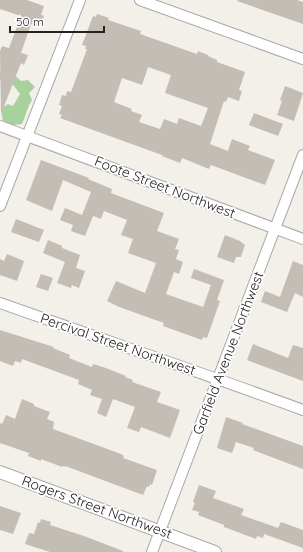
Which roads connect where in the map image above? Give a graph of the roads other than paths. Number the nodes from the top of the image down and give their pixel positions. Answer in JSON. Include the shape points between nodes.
{"nodes":[{"id":1,"x":80,"y":0,"type":"edge"},
{"id":2,"x":140,"y":0,"type":"edge"},
{"id":3,"x":303,"y":59,"type":"edge"},
{"id":4,"x":0,"y":126,"type":"edge"},
{"id":5,"x":27,"y":136,"type":"junction"},
{"id":6,"x":303,"y":155,"type":"edge"},
{"id":7,"x":0,"y":206,"type":"edge"},
{"id":8,"x":276,"y":228,"type":"junction"},
{"id":9,"x":303,"y":239,"type":"edge"},
{"id":10,"x":0,"y":303,"type":"edge"},
{"id":11,"x":218,"y":378,"type":"junction"},
{"id":12,"x":303,"y":410,"type":"edge"},
{"id":13,"x":0,"y":472,"type":"edge"},
{"id":14,"x":160,"y":531,"type":"junction"},
{"id":15,"x":152,"y":552,"type":"edge"},
{"id":16,"x":216,"y":552,"type":"edge"}],
"edges":[{"from":1,"to":5,"type":"street"},
{"from":2,"to":3,"type":"street"},
{"from":4,"to":5,"type":"street","name":"Foote Street Northwest"},
{"from":5,"to":7,"type":"street"},
{"from":5,"to":8,"type":"street","name":"Foote Street Northwest"},
{"from":6,"to":8,"type":"street","name":"Garfield Avenue Northwest"},
{"from":8,"to":9,"type":"street","name":"Foote Street Northwest"},
{"from":8,"to":11,"type":"street","name":"Garfield Avenue Northwest"},
{"from":10,"to":11,"type":"street","name":"Percival Street Northwest"},
{"from":11,"to":12,"type":"street","name":"Percival Street Northwest"},
{"from":11,"to":14,"type":"street","name":"Garfield Avenue Northwest"},
{"from":13,"to":14,"type":"street","name":"Rogers Street Northwest"},
{"from":14,"to":15,"type":"street","name":"Garfield Avenue Northwest"},
{"from":14,"to":16,"type":"street","name":"Rogers Street Northwest"}]}
